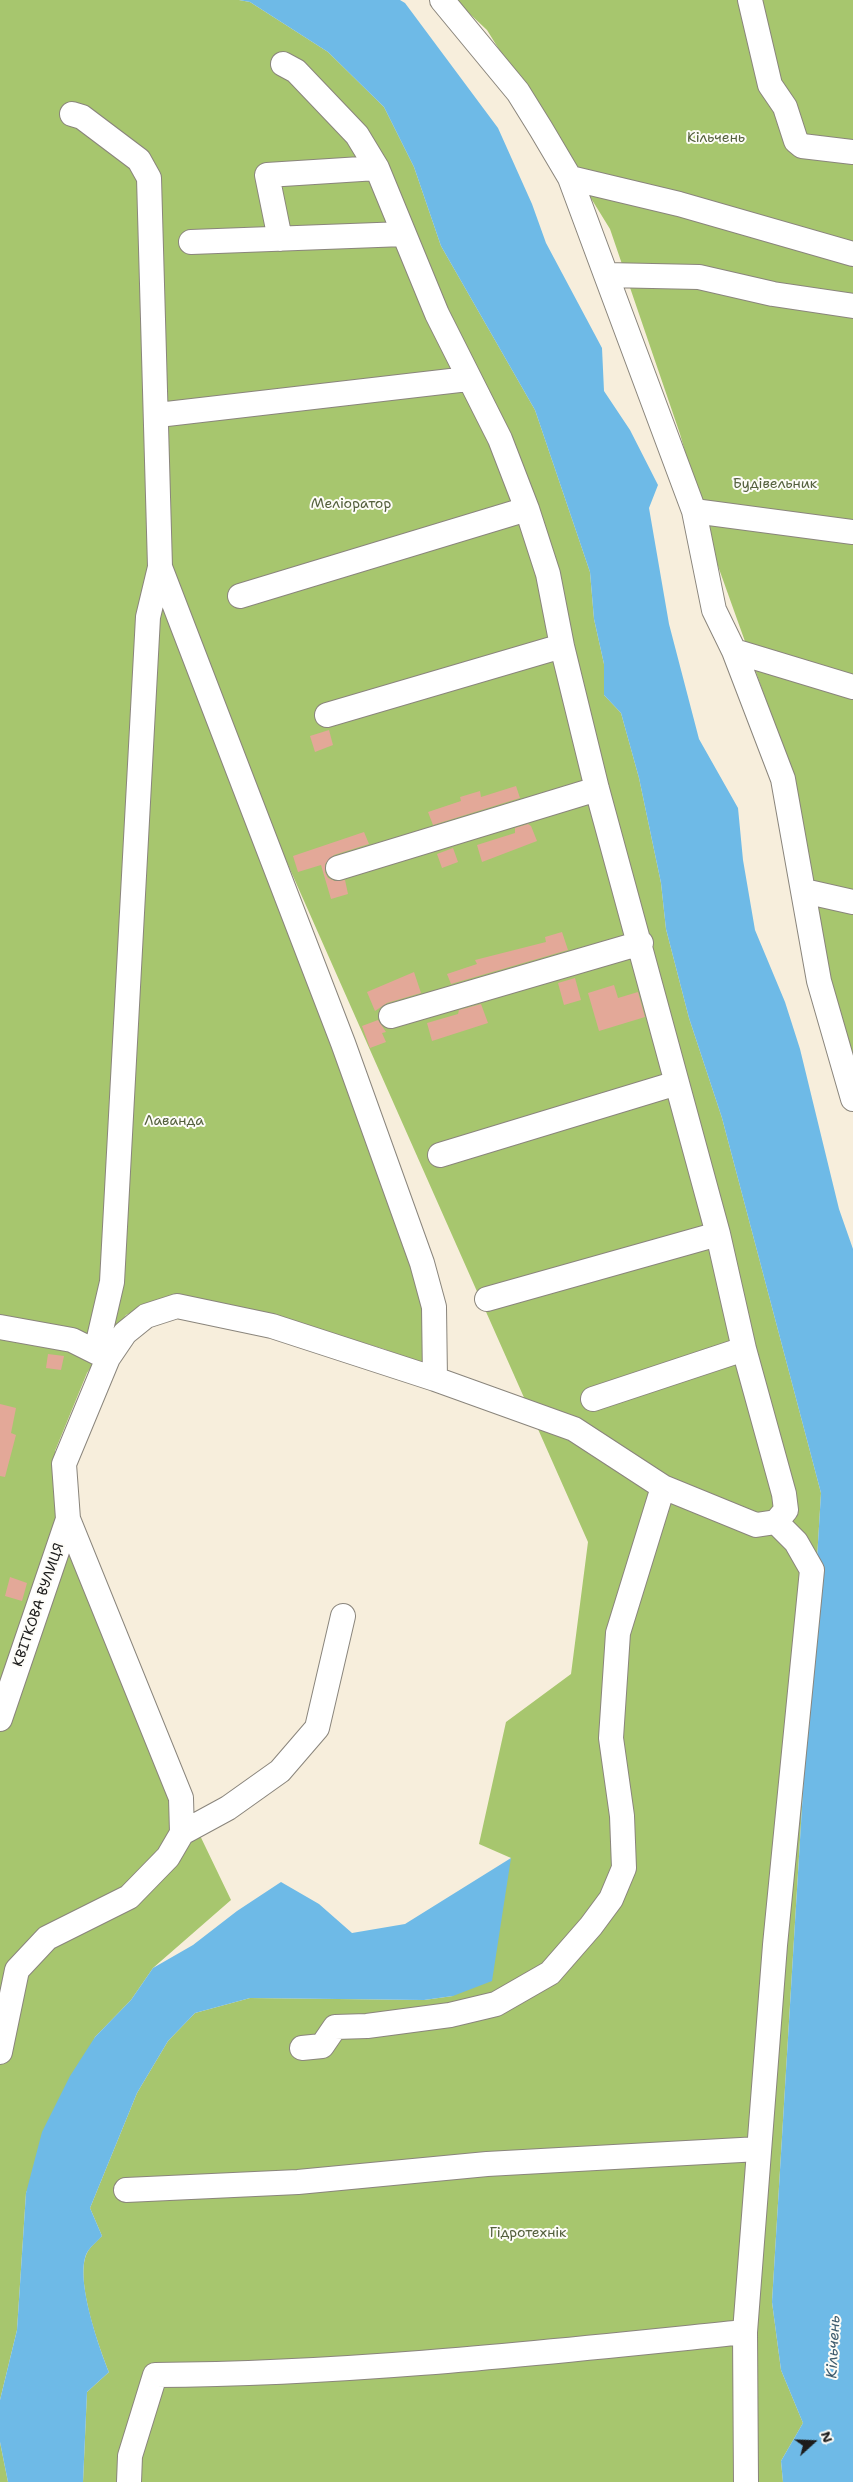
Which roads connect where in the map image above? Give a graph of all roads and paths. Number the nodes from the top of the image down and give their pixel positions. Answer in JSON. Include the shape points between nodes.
{"nodes":[{"id":1,"x":442,"y":0,"type":"edge"},
{"id":2,"x":750,"y":0,"type":"edge"},
{"id":3,"x":283,"y":64,"type":"dead end"},
{"id":4,"x":72,"y":114,"type":"dead end"},
{"id":5,"x":853,"y":152,"type":"edge"},
{"id":6,"x":377,"y":168,"type":"junction"},
{"id":7,"x":570,"y":178,"type":"junction"},
{"id":8,"x":404,"y":234,"type":"junction"},
{"id":9,"x":280,"y":238,"type":"junction"},
{"id":10,"x":191,"y":242,"type":"dead end"},
{"id":11,"x":853,"y":254,"type":"edge"},
{"id":12,"x":606,"y":275,"type":"junction"},
{"id":13,"x":853,"y":306,"type":"edge"},
{"id":14,"x":468,"y":379,"type":"junction"},
{"id":15,"x":158,"y":414,"type":"junction"},
{"id":16,"x":527,"y":509,"type":"junction"},
{"id":17,"x":694,"y":511,"type":"junction"},
{"id":18,"x":853,"y":532,"type":"edge"},
{"id":19,"x":160,"y":567,"type":"junction"},
{"id":20,"x":240,"y":596,"type":"dead end"},
{"id":21,"x":562,"y":646,"type":"junction"},
{"id":22,"x":734,"y":651,"type":"junction"},
{"id":23,"x":853,"y":687,"type":"edge"},
{"id":24,"x":327,"y":715,"type":"dead end"},
{"id":25,"x":597,"y":789,"type":"junction"},
{"id":26,"x":338,"y":868,"type":"dead end"},
{"id":27,"x":804,"y":891,"type":"junction"},
{"id":28,"x":853,"y":902,"type":"edge"},
{"id":29,"x":641,"y":943,"type":"junction"},
{"id":30,"x":391,"y":1016,"type":"dead end"},
{"id":31,"x":677,"y":1084,"type":"junction"},
{"id":32,"x":853,"y":1099,"type":"edge"},
{"id":33,"x":440,"y":1155,"type":"dead end"},
{"id":34,"x":718,"y":1234,"type":"junction"},
{"id":35,"x":486,"y":1299,"type":"dead end"},
{"id":36,"x":0,"y":1326,"type":"edge"},
{"id":37,"x":744,"y":1349,"type":"junction"},
{"id":38,"x":102,"y":1354,"type":"junction"},
{"id":39,"x":435,"y":1379,"type":"junction"},
{"id":40,"x":593,"y":1399,"type":"dead end"},
{"id":41,"x":663,"y":1487,"type":"junction"},
{"id":42,"x":68,"y":1518,"type":"junction"},
{"id":43,"x":776,"y":1522,"type":"junction"},
{"id":44,"x":343,"y":1616,"type":"dead end"},
{"id":45,"x":0,"y":1719,"type":"edge"},
{"id":46,"x":182,"y":1833,"type":"junction"},
{"id":47,"x":302,"y":2048,"type":"dead end"},
{"id":48,"x":0,"y":2052,"type":"edge"},
{"id":49,"x":759,"y":2149,"type":"junction"},
{"id":50,"x":126,"y":2190,"type":"dead end"},
{"id":51,"x":745,"y":2332,"type":"junction"},
{"id":52,"x":129,"y":2482,"type":"edge"},
{"id":53,"x":746,"y":2482,"type":"edge"}],
"edges":[{"from":1,"to":7,"type":"street","via":[[518,92]]},
{"from":2,"to":5,"type":"street","via":[[770,85],[786,107],[796,141],[802,146]]},
{"from":3,"to":6,"type":"street","via":[[296,71],[357,135]]},
{"from":4,"to":15,"type":"street","via":[[82,117],[139,160],[149,178]]},
{"from":6,"to":8,"type":"street"},
{"from":6,"to":9,"type":"street","via":[[267,175]]},
{"from":7,"to":11,"type":"street","via":[[688,206]]},
{"from":7,"to":12,"type":"street"},
{"from":8,"to":9,"type":"street"},
{"from":8,"to":14,"type":"street"},
{"from":9,"to":10,"type":"street"},
{"from":12,"to":13,"type":"street","via":[[699,277],[773,294]]},
{"from":12,"to":17,"type":"street"},
{"from":14,"to":15,"type":"street"},
{"from":14,"to":16,"type":"street","via":[[500,439]]},
{"from":15,"to":19,"type":"street"},
{"from":16,"to":20,"type":"street"},
{"from":16,"to":21,"type":"street","via":[[548,574]]},
{"from":17,"to":18,"type":"street"},
{"from":17,"to":22,"type":"street","via":[[714,610]]},
{"from":19,"to":38,"type":"street","via":[[148,617],[112,1282]]},
{"from":19,"to":39,"type":"street","via":[[343,1043],[422,1263],[434,1307]]},
{"from":21,"to":24,"type":"street"},
{"from":21,"to":25,"type":"street"},
{"from":22,"to":23,"type":"street"},
{"from":22,"to":27,"type":"street","via":[[783,779]]},
{"from":25,"to":26,"type":"street"},
{"from":25,"to":29,"type":"street"},
{"from":27,"to":28,"type":"street"},
{"from":27,"to":32,"type":"street","via":[[819,981]]},
{"from":29,"to":30,"type":"street"},
{"from":29,"to":31,"type":"street"},
{"from":31,"to":33,"type":"street"},
{"from":31,"to":34,"type":"street"},
{"from":34,"to":35,"type":"street"},
{"from":34,"to":37,"type":"street"},
{"from":36,"to":38,"type":"street","via":[[72,1340]]},
{"from":37,"to":40,"type":"street"},
{"from":37,"to":43,"type":"street","via":[[784,1494],[786,1510]]},
{"from":38,"to":39,"type":"street","via":[[146,1316],[177,1306],[272,1326]]},
{"from":38,"to":42,"type":"street","via":[[64,1464]]},
{"from":39,"to":41,"type":"street","via":[[574,1429]]},
{"from":41,"to":43,"type":"street","via":[[756,1525]]},
{"from":41,"to":47,"type":"street","via":[[618,1633],[611,1738],[622,1816],[624,1868],[611,1899],[550,1973],[496,2004],[450,2015],[335,2027],[322,2046]]},
{"from":42,"to":45,"type":"street","name":"КВІТКОВА ВУЛИЦЯ"},
{"from":42,"to":46,"type":"street","via":[[181,1798]]},
{"from":43,"to":49,"type":"street","via":[[796,1542],[812,1570]]},
{"from":44,"to":46,"type":"street","via":[[317,1728],[280,1771],[228,1808]]},
{"from":46,"to":48,"type":"street","via":[[168,1857],[129,1897],[47,1938],[17,1970]]},
{"from":49,"to":50,"type":"street","via":[[487,2164],[298,2182]]},
{"from":49,"to":51,"type":"street"},
{"from":51,"to":52,"type":"street","via":[[410,2365],[155,2375],[130,2456]]},
{"from":51,"to":53,"type":"street"}]}
